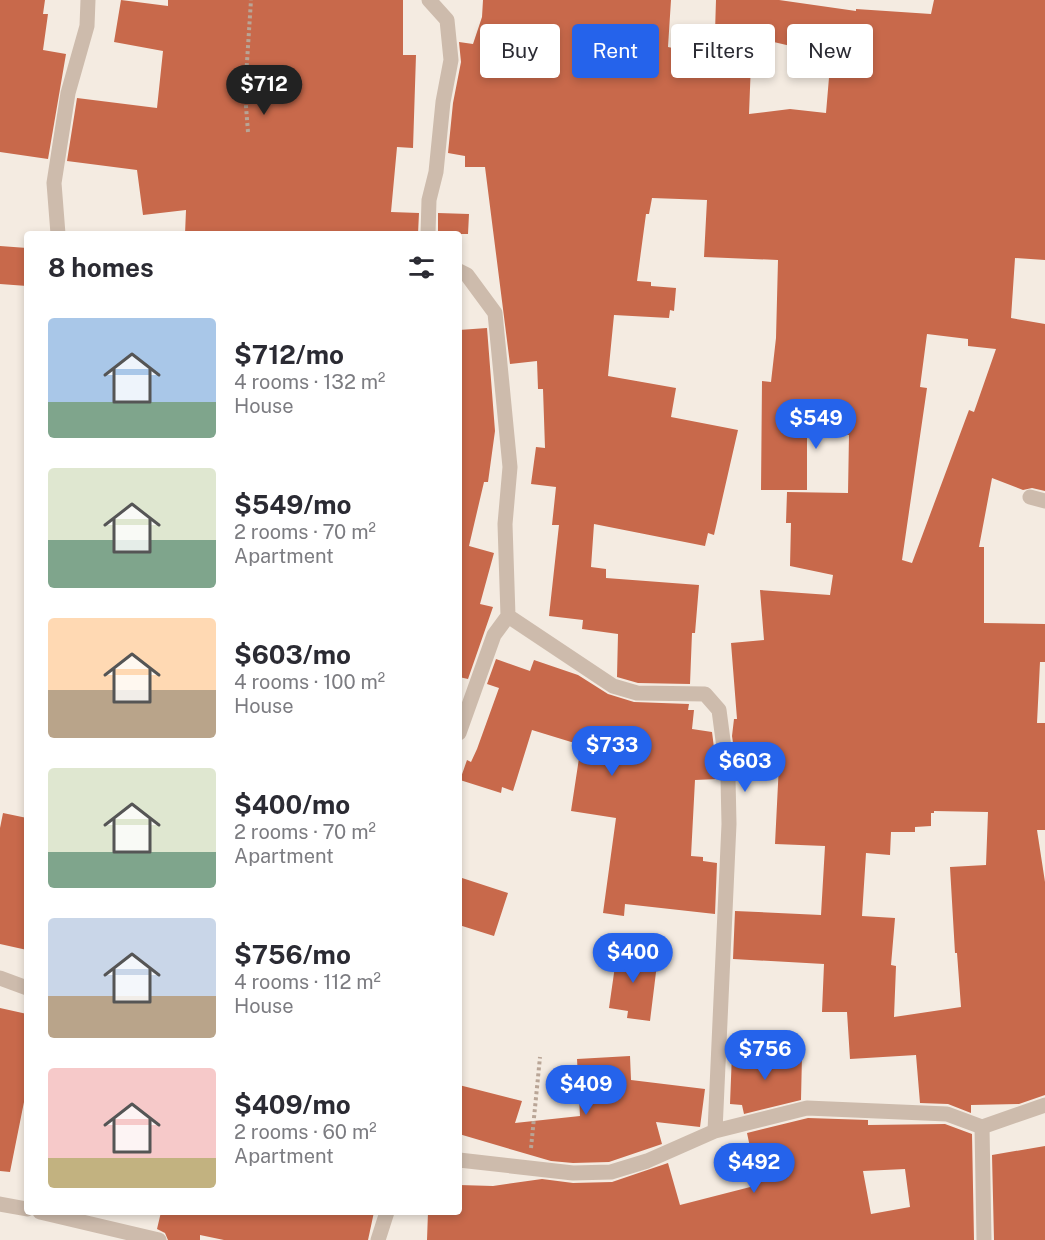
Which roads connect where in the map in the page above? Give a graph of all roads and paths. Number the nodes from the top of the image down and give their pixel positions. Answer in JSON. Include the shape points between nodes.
{"nodes":[{"id":1,"x":88,"y":0,"type":"edge"},
{"id":2,"x":251,"y":0,"type":"edge"},
{"id":3,"x":429,"y":0,"type":"edge"},
{"id":4,"x":248,"y":132,"type":"dead end"},
{"id":5,"x":58,"y":231,"type":"edge"},
{"id":6,"x":428,"y":231,"type":"edge"},
{"id":7,"x":462,"y":272,"type":"edge"},
{"id":8,"x":508,"y":616,"type":"junction"},
{"id":9,"x":462,"y":725,"type":"edge"},
{"id":10,"x":0,"y":978,"type":"edge"},
{"id":11,"x":24,"y":987,"type":"edge"},
{"id":12,"x":540,"y":1057,"type":"dead end"},
{"id":13,"x":1045,"y":1105,"type":"edge"},
{"id":14,"x":982,"y":1127,"type":"junction"},
{"id":15,"x":715,"y":1131,"type":"junction"},
{"id":16,"x":462,"y":1160,"type":"edge"},
{"id":17,"x":529,"y":1170,"type":"junction"},
{"id":18,"x":0,"y":1204,"type":"edge"},
{"id":19,"x":24,"y":1208,"type":"edge"},
{"id":20,"x":53,"y":1215,"type":"edge"},
{"id":21,"x":386,"y":1215,"type":"edge"},
{"id":22,"x":159,"y":1240,"type":"edge"},
{"id":23,"x":378,"y":1240,"type":"edge"},
{"id":24,"x":984,"y":1240,"type":"edge"}],
"edges":[{"from":1,"to":5,"type":"street","via":[[87,26],[68,93],[54,183]]},
{"from":2,"to":4,"type":"path","via":[[245,93]]},
{"from":3,"to":6,"type":"street","via":[[447,20],[451,60],[429,200]]},
{"from":7,"to":8,"type":"street","via":[[495,313],[510,467],[505,524]]},
{"from":8,"to":9,"type":"street","via":[[494,635]]},
{"from":8,"to":15,"type":"street","via":[[613,686],[637,693],[705,694],[719,710],[728,778],[729,824]]},
{"from":10,"to":11,"type":"street"},
{"from":12,"to":17,"type":"path"},
{"from":13,"to":14,"type":"street"},
{"from":14,"to":15,"type":"street","via":[[947,1114],[807,1108]]},
{"from":14,"to":24,"type":"street"},
{"from":15,"to":17,"type":"street","via":[[611,1172]]},
{"from":16,"to":17,"type":"street"},
{"from":18,"to":19,"type":"street"},
{"from":20,"to":22,"type":"street"},
{"from":21,"to":23,"type":"street"}]}
